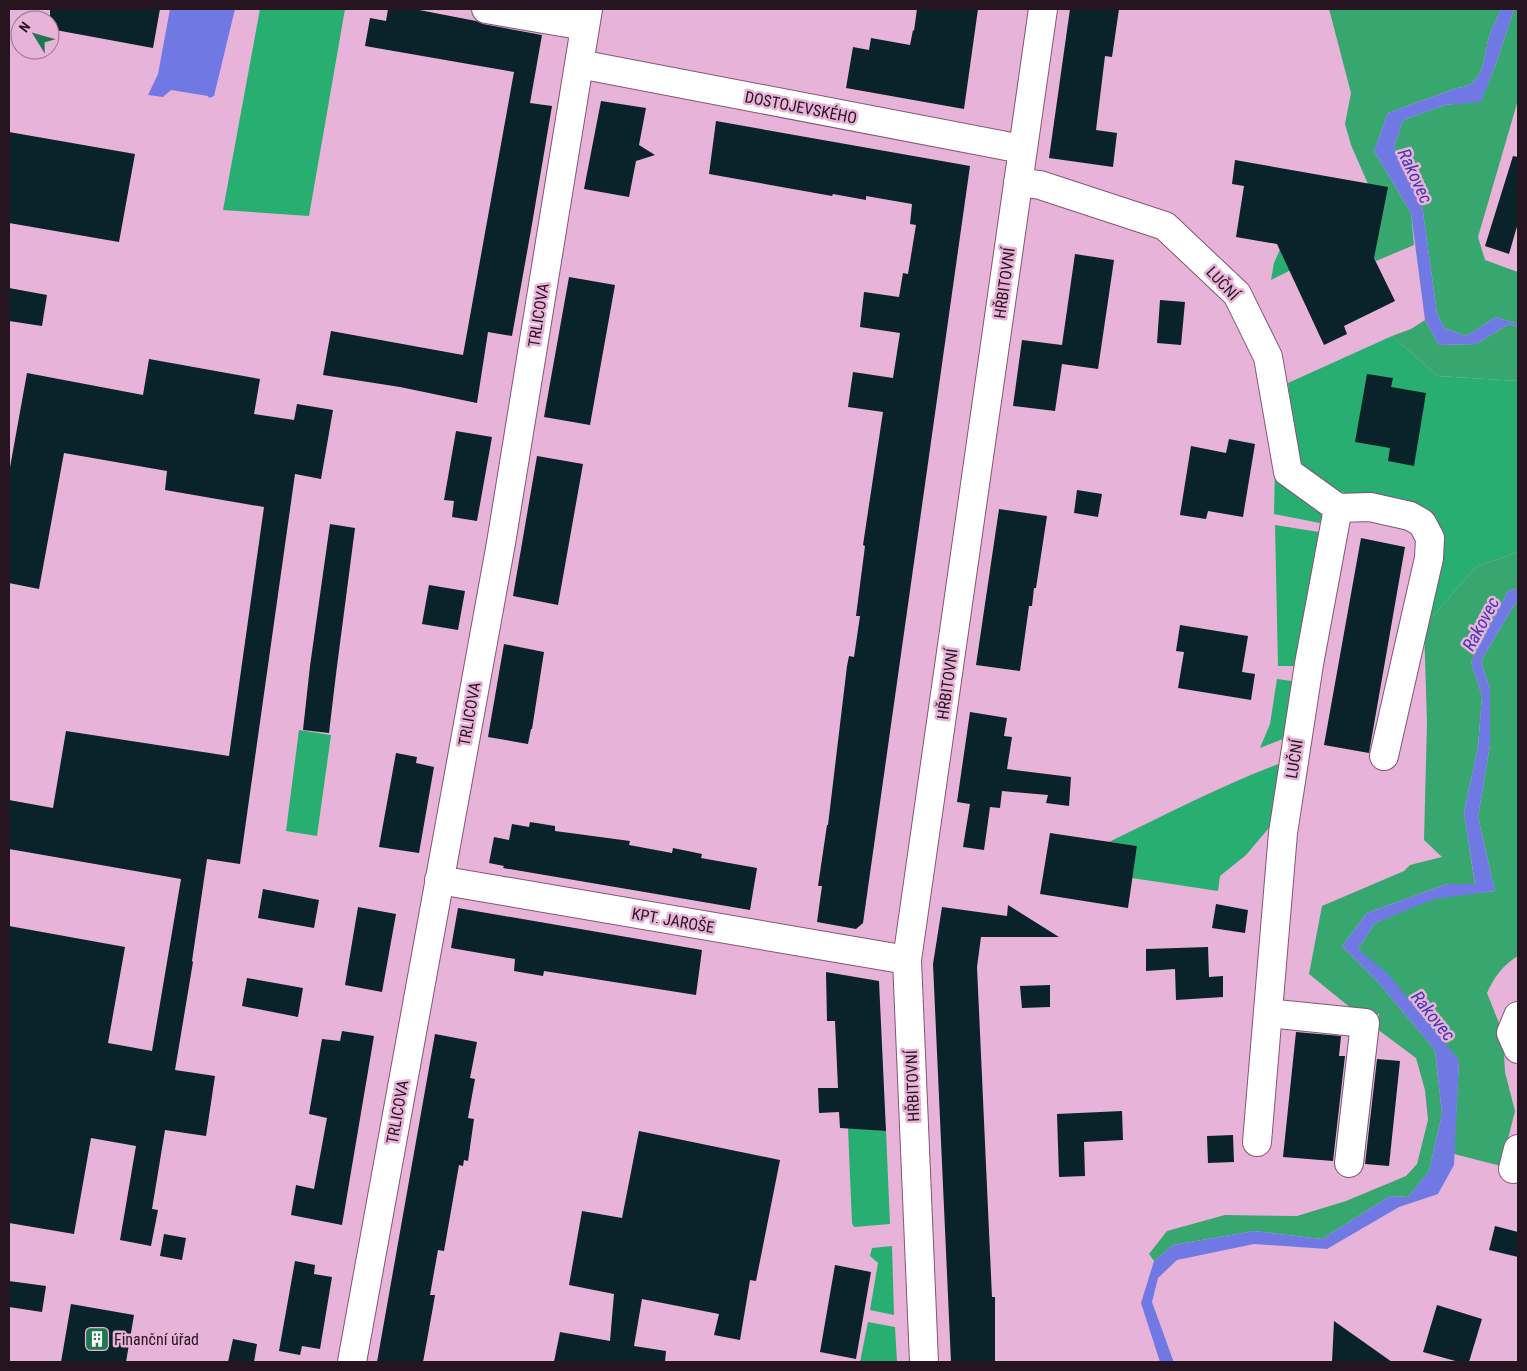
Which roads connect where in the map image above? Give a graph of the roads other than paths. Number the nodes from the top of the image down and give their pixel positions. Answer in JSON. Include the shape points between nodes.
{"nodes":[{"id":1,"x":486,"y":9,"type":"edge"},
{"id":2,"x":1042,"y":9,"type":"edge"},
{"id":3,"x":586,"y":18,"type":"edge"},
{"id":4,"x":579,"y":64,"type":"junction"},
{"id":5,"x":1022,"y":149,"type":"junction"},
{"id":6,"x":1018,"y":182,"type":"junction"},
{"id":7,"x":1338,"y":508,"type":"junction"},
{"id":8,"x":1384,"y":756,"type":"dead end"},
{"id":9,"x":439,"y":880,"type":"junction"},
{"id":10,"x":907,"y":960,"type":"junction"},
{"id":11,"x":1268,"y":1013,"type":"junction"},
{"id":12,"x":1518,"y":1016,"type":"edge"},
{"id":13,"x":1518,"y":1049,"type":"edge"},
{"id":14,"x":1257,"y":1142,"type":"dead end"},
{"id":15,"x":1349,"y":1163,"type":"dead end"},
{"id":16,"x":352,"y":1362,"type":"edge"},
{"id":17,"x":924,"y":1362,"type":"edge"}],
"edges":[{"from":1,"to":3,"type":"street"},
{"from":2,"to":5,"type":"street","name":"HŘBITOVNÍ"},
{"from":3,"to":4,"type":"street","name":"TRLICOVA"},
{"from":4,"to":5,"type":"street","name":"DOSTOJEVSKÉHO"},
{"from":4,"to":9,"type":"street","name":"TRLICOVA","via":[[501,543]]},
{"from":5,"to":6,"type":"street","name":"HŘBITOVNÍ"},
{"from":6,"to":7,"type":"street","name":"LUČNÍ","via":[[1040,185],[1165,226],[1237,294],[1268,358],[1288,472]]},
{"from":6,"to":10,"type":"street","name":"HŘBITOVNÍ"},
{"from":7,"to":8,"type":"street","via":[[1370,507],[1410,516],[1422,523],[1430,538],[1429,558]]},
{"from":7,"to":11,"type":"street","name":"LUČNÍ","via":[[1308,664],[1282,833]]},
{"from":9,"to":10,"type":"street","name":"KPT. JAROŠE"},
{"from":9,"to":16,"type":"street","name":"TRLICOVA"},
{"from":10,"to":17,"type":"street","name":"HŘBITOVNÍ"},
{"from":11,"to":14,"type":"street","name":"LUČNÍ"},
{"from":11,"to":15,"type":"street","via":[[1365,1023]]},
{"from":12,"to":13,"type":"street","via":[[1511,1033]]}]}
